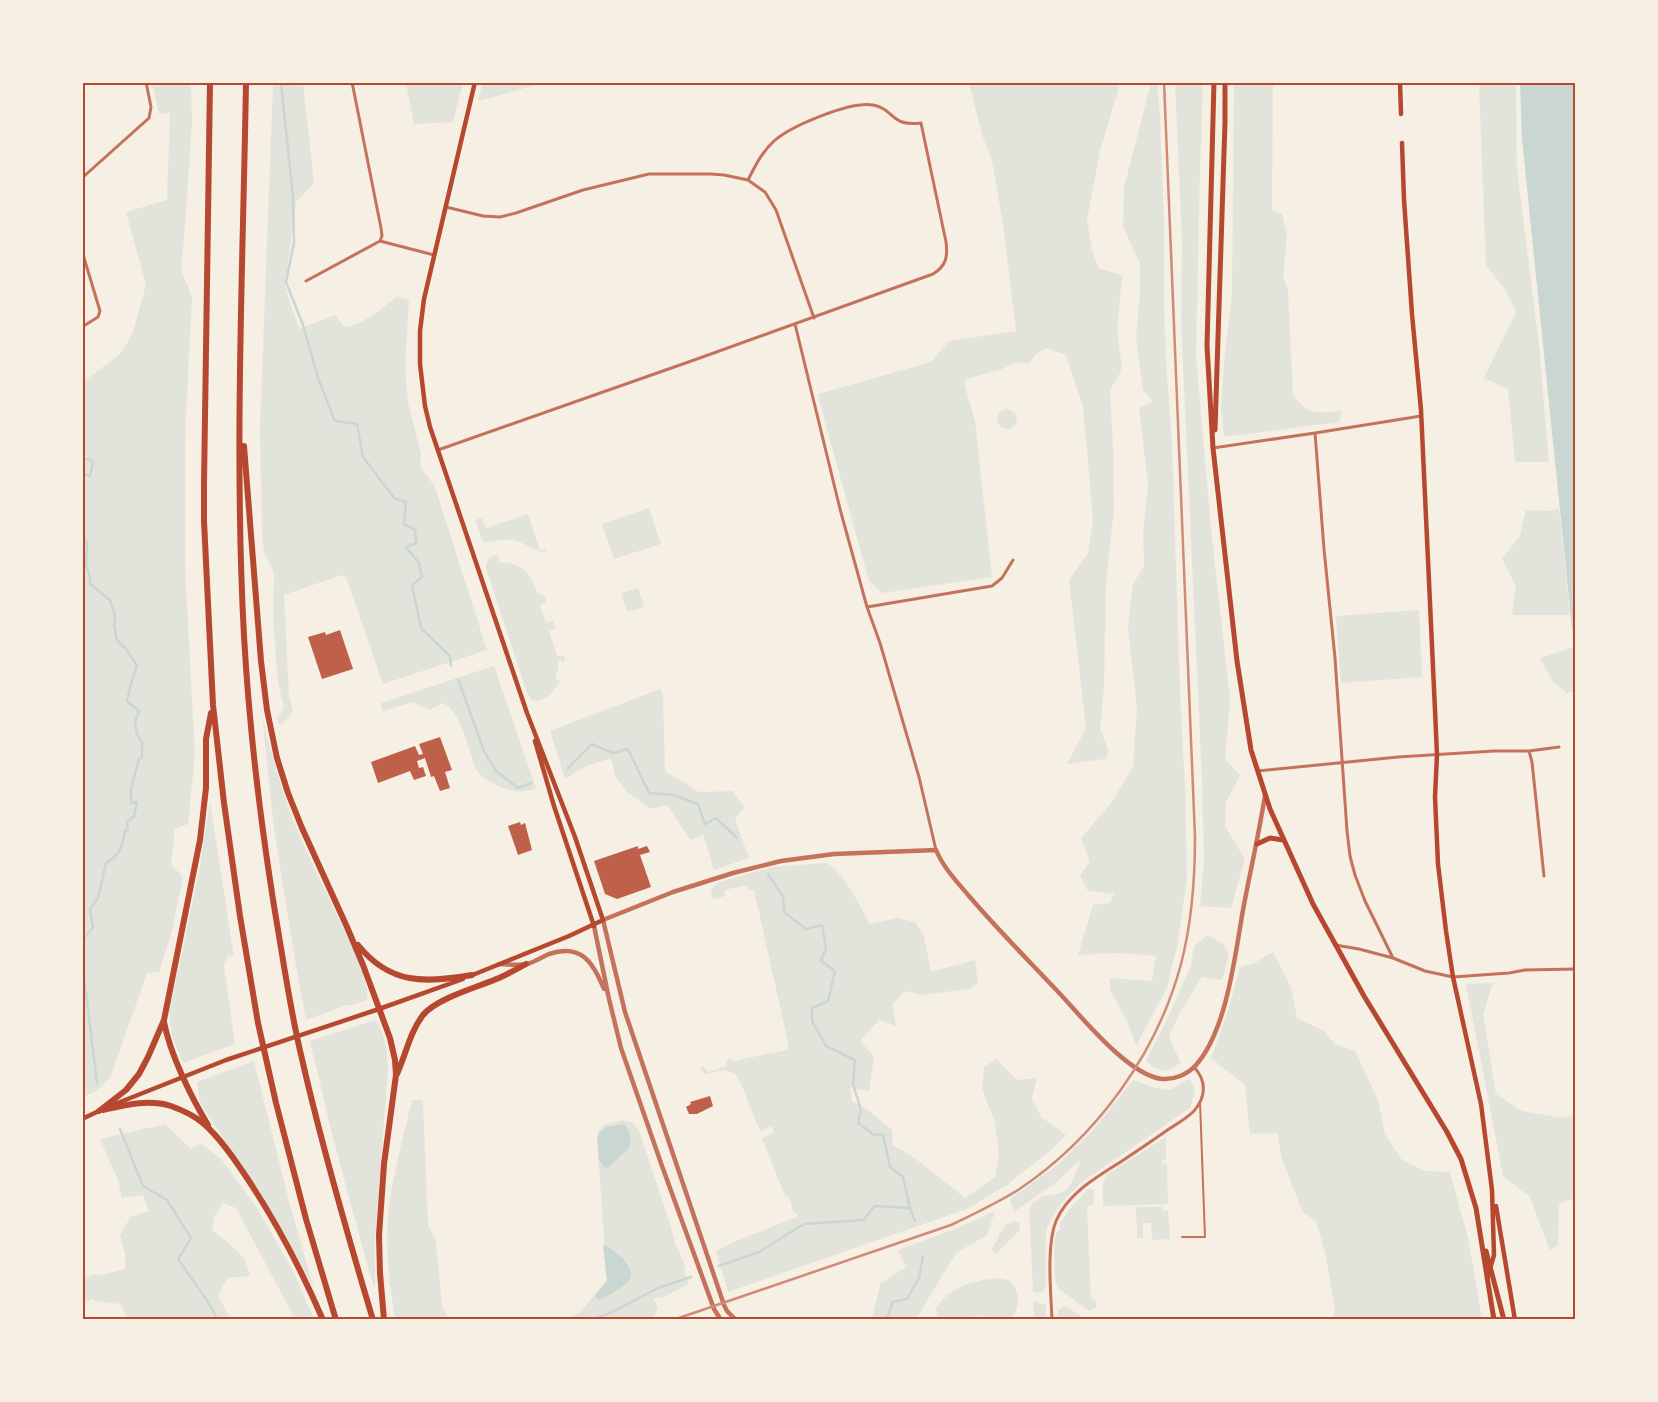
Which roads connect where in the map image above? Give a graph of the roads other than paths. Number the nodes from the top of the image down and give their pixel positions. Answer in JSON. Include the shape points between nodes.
{"nodes":[{"id":1,"x":146,"y":82,"type":"edge"},
{"id":2,"x":210,"y":82,"type":"edge"},
{"id":3,"x":246,"y":82,"type":"edge"},
{"id":4,"x":352,"y":82,"type":"edge"},
{"id":5,"x":475,"y":82,"type":"edge"},
{"id":6,"x":1214,"y":82,"type":"edge"},
{"id":7,"x":1225,"y":82,"type":"edge"},
{"id":8,"x":1400,"y":82,"type":"edge"},
{"id":9,"x":1401,"y":114,"type":"dead end"},
{"id":10,"x":1402,"y":143,"type":"dead end"},
{"id":11,"x":82,"y":178,"type":"edge"},
{"id":12,"x":748,"y":180,"type":"junction"},
{"id":13,"x":446,"y":207,"type":"junction"},
{"id":14,"x":380,"y":241,"type":"junction"},
{"id":15,"x":82,"y":251,"type":"edge"},
{"id":16,"x":434,"y":255,"type":"junction"},
{"id":17,"x":306,"y":281,"type":"dead end"},
{"id":18,"x":814,"y":318,"type":"junction"},
{"id":19,"x":795,"y":324,"type":"junction"},
{"id":20,"x":82,"y":327,"type":"edge"},
{"id":21,"x":240,"y":402,"type":"junction"},
{"id":22,"x":1421,"y":416,"type":"junction"},
{"id":23,"x":1316,"y":434,"type":"junction"},
{"id":24,"x":1213,"y":448,"type":"junction"},
{"id":25,"x":438,"y":450,"type":"junction"},
{"id":26,"x":1013,"y":560,"type":"dead end"},
{"id":27,"x":867,"y":607,"type":"junction"},
{"id":28,"x":213,"y":706,"type":"junction"},
{"id":29,"x":527,"y":713,"type":"junction"},
{"id":30,"x":1560,"y":747,"type":"dead end"},
{"id":31,"x":1529,"y":752,"type":"junction"},
{"id":32,"x":1437,"y":756,"type":"junction"},
{"id":33,"x":1342,"y":762,"type":"junction"},
{"id":34,"x":1258,"y":772,"type":"junction"},
{"id":35,"x":1265,"y":795,"type":"junction"},
{"id":36,"x":1283,"y":840,"type":"junction"},
{"id":37,"x":1257,"y":844,"type":"junction"},
{"id":38,"x":936,"y":850,"type":"junction"},
{"id":39,"x":1544,"y":876,"type":"dead end"},
{"id":40,"x":603,"y":920,"type":"junction"},
{"id":41,"x":594,"y":926,"type":"junction"},
{"id":42,"x":352,"y":938,"type":"junction"},
{"id":43,"x":1335,"y":945,"type":"junction"},
{"id":44,"x":1393,"y":958,"type":"junction"},
{"id":45,"x":497,"y":964,"type":"junction"},
{"id":46,"x":526,"y":964,"type":"junction"},
{"id":47,"x":1576,"y":969,"type":"edge"},
{"id":48,"x":472,"y":975,"type":"junction"},
{"id":49,"x":1453,"y":977,"type":"junction"},
{"id":50,"x":609,"y":999,"type":"junction"},
{"id":51,"x":379,"y":1009,"type":"junction"},
{"id":52,"x":164,"y":1020,"type":"junction"},
{"id":53,"x":1194,"y":1067,"type":"junction"},
{"id":54,"x":396,"y":1075,"type":"junction"},
{"id":55,"x":183,"y":1076,"type":"junction"},
{"id":56,"x":1200,"y":1100,"type":"junction"},
{"id":57,"x":99,"y":1111,"type":"junction"},
{"id":58,"x":82,"y":1119,"type":"edge"},
{"id":59,"x":212,"y":1132,"type":"junction"},
{"id":60,"x":1492,"y":1190,"type":"junction"},
{"id":61,"x":1182,"y":1237,"type":"dead end"},
{"id":62,"x":1483,"y":1244,"type":"junction"},
{"id":63,"x":1491,"y":1268,"type":"junction"},
{"id":64,"x":1487,"y":1280,"type":"junction"},
{"id":65,"x":714,"y":1309,"type":"junction"},
{"id":66,"x":731,"y":1317,"type":"edge"},
{"id":67,"x":323,"y":1320,"type":"edge"},
{"id":68,"x":336,"y":1320,"type":"edge"},
{"id":69,"x":373,"y":1320,"type":"edge"},
{"id":70,"x":384,"y":1320,"type":"edge"},
{"id":71,"x":714,"y":1320,"type":"edge"},
{"id":72,"x":720,"y":1320,"type":"edge"},
{"id":73,"x":736,"y":1320,"type":"edge"},
{"id":74,"x":1052,"y":1320,"type":"edge"},
{"id":75,"x":1494,"y":1320,"type":"edge"},
{"id":76,"x":1504,"y":1320,"type":"edge"},
{"id":77,"x":1515,"y":1320,"type":"edge"}],
"edges":[{"from":1,"to":11,"type":"street","via":[[151,106],[149,118]]},
{"from":2,"to":28,"type":"highway","via":[[204,530]]},
{"from":3,"to":21,"type":"highway"},
{"from":4,"to":14,"type":"street","via":[[381,228]]},
{"from":5,"to":13,"type":"main road"},
{"from":6,"to":24,"type":"main road","via":[[1207,346]]},
{"from":7,"to":24,"type":"main road"},
{"from":8,"to":9,"type":"main road"},
{"from":10,"to":22,"type":"main road"},
{"from":12,"to":13,"type":"street","via":[[712,174],[643,175],[496,217]]},
{"from":12,"to":18,"type":"street","via":[[765,192],[776,210]]},
{"from":12,"to":18,"type":"street","via":[[763,154],[779,137],[826,115],[870,105],[882,109],[901,123],[921,123],[946,242],[944,265],[933,274]]},
{"from":13,"to":16,"type":"main road"},
{"from":14,"to":16,"type":"street"},
{"from":14,"to":17,"type":"street"},
{"from":15,"to":20,"type":"street","via":[[100,310],[98,317]]},
{"from":16,"to":25,"type":"main road","via":[[424,300],[419,348],[425,406]]},
{"from":18,"to":19,"type":"street"},
{"from":19,"to":25,"type":"street"},
{"from":19,"to":27,"type":"street","via":[[831,477]]},
{"from":21,"to":42,"type":"highway","via":[[260,652],[272,734],[295,811]]},
{"from":21,"to":69,"type":"highway","via":[[244,636],[255,766],[268,866],[301,1057],[331,1177]]},
{"from":22,"to":23,"type":"street"},
{"from":22,"to":32,"type":"main road"},
{"from":23,"to":24,"type":"street"},
{"from":23,"to":33,"type":"street"},
{"from":24,"to":34,"type":"main road","via":[[1238,661],[1248,732]]},
{"from":25,"to":29,"type":"main road"},
{"from":26,"to":27,"type":"street","via":[[1005,574],[992,586]]},
{"from":27,"to":38,"type":"street","via":[[919,777]]},
{"from":28,"to":52,"type":"highway","via":[[206,739],[206,788],[200,840]]},
{"from":28,"to":68,"type":"highway","via":[[231,860],[258,1023],[299,1194]]},
{"from":29,"to":40,"type":"main road"},
{"from":29,"to":41,"type":"main road"},
{"from":30,"to":31,"type":"street"},
{"from":31,"to":32,"type":"street","via":[[1494,751]]},
{"from":31,"to":39,"type":"street"},
{"from":32,"to":33,"type":"street"},
{"from":32,"to":49,"type":"main road","via":[[1438,864]]},
{"from":33,"to":34,"type":"street"},
{"from":33,"to":44,"type":"street","via":[[1350,856],[1365,901]]},
{"from":34,"to":35,"type":"main road"},
{"from":35,"to":36,"type":"main road"},
{"from":35,"to":37,"type":"street"},
{"from":36,"to":37,"type":"main road","via":[[1270,838]]},
{"from":36,"to":43,"type":"main road"},
{"from":37,"to":53,"type":"street","via":[[1223,1006],[1210,1043]]},
{"from":38,"to":40,"type":"street","via":[[834,854],[769,864],[673,892]]},
{"from":38,"to":53,"type":"street","via":[[984,914],[1094,1031],[1131,1064],[1154,1077],[1170,1079]]},
{"from":40,"to":41,"type":"main road"},
{"from":40,"to":66,"type":"street","via":[[628,1019],[714,1278]]},
{"from":41,"to":45,"type":"main road"},
{"from":41,"to":50,"type":"street"},
{"from":42,"to":48,"type":"highway","via":[[375,963],[405,978],[422,981]]},
{"from":42,"to":51,"type":"highway"},
{"from":43,"to":44,"type":"street"},
{"from":43,"to":62,"type":"main road","via":[[1453,1143],[1467,1176]]},
{"from":44,"to":49,"type":"street","via":[[1424,971]]},
{"from":45,"to":46,"type":"street"},
{"from":45,"to":48,"type":"main road"},
{"from":46,"to":50,"type":"street","via":[[563,951],[583,955],[594,966]]},
{"from":46,"to":54,"type":"highway","via":[[429,1010],[411,1035]]},
{"from":47,"to":49,"type":"street"},
{"from":48,"to":51,"type":"main road"},
{"from":49,"to":60,"type":"main road","via":[[1481,1104]]},
{"from":50,"to":65,"type":"street","via":[[620,1048]]},
{"from":51,"to":54,"type":"highway","via":[[393,1048]]},
{"from":51,"to":55,"type":"main road"},
{"from":52,"to":55,"type":"highway"},
{"from":52,"to":57,"type":"highway","via":[[139,1074],[126,1090]]},
{"from":53,"to":56,"type":"street","via":[[1204,1082]]},
{"from":54,"to":70,"type":"highway","via":[[384,1164],[379,1235]]},
{"from":55,"to":57,"type":"main road"},
{"from":55,"to":59,"type":"highway"},
{"from":56,"to":61,"type":"lane","via":[[1205,1237]]},
{"from":56,"to":74,"type":"street","via":[[1193,1111],[1177,1124],[1087,1184],[1056,1220],[1050,1262]]},
{"from":57,"to":58,"type":"main road"},
{"from":57,"to":59,"type":"highway","via":[[141,1103],[164,1104],[194,1116]]},
{"from":59,"to":67,"type":"highway","via":[[242,1171],[280,1231]]},
{"from":60,"to":63,"type":"main road","via":[[1495,1236]]},
{"from":60,"to":77,"type":"main road"},
{"from":62,"to":63,"type":"main road"},
{"from":62,"to":64,"type":"main road"},
{"from":63,"to":64,"type":"main road"},
{"from":63,"to":76,"type":"main road"},
{"from":64,"to":75,"type":"main road"},
{"from":65,"to":71,"type":"street"},
{"from":65,"to":72,"type":"street"},
{"from":66,"to":73,"type":"street"}]}
